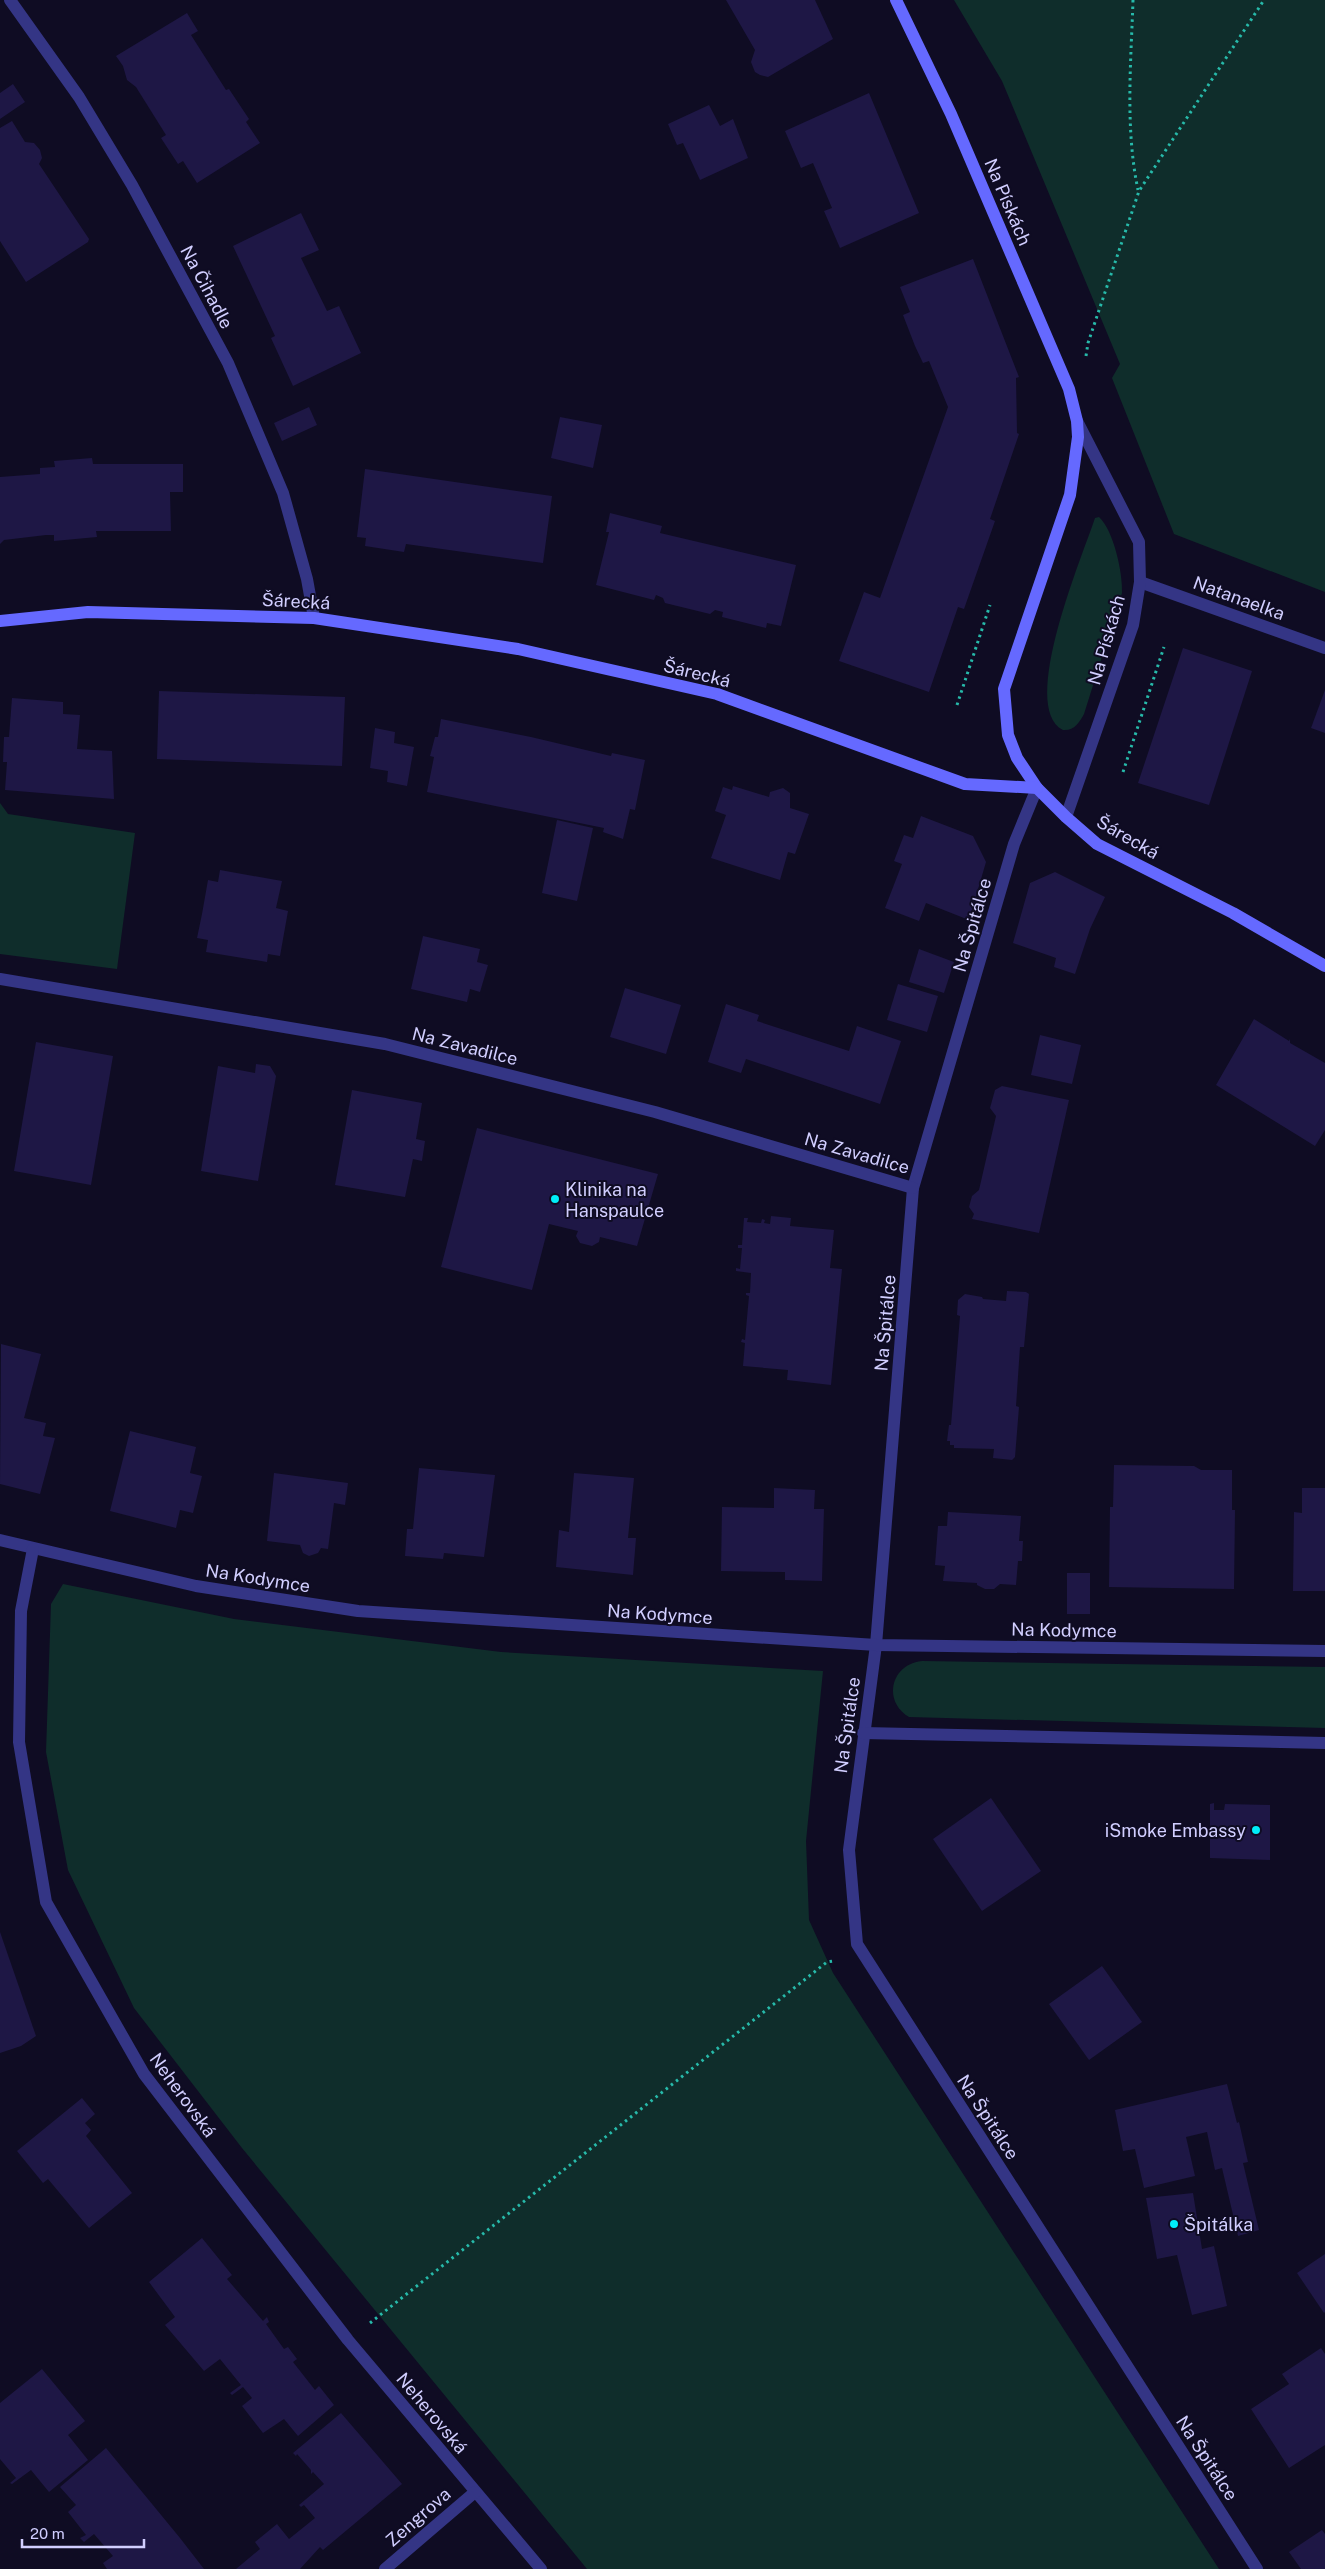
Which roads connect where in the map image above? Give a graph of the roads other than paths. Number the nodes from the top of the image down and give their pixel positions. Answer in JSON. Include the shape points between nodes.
{"nodes":[{"id":1,"x":10,"y":0,"type":"edge"},
{"id":2,"x":896,"y":0,"type":"edge"},
{"id":3,"x":1077,"y":421,"type":"junction"},
{"id":4,"x":1140,"y":582,"type":"junction"},
{"id":5,"x":314,"y":618,"type":"junction"},
{"id":6,"x":0,"y":621,"type":"edge"},
{"id":7,"x":1325,"y":648,"type":"edge"},
{"id":8,"x":1037,"y":788,"type":"junction"},
{"id":9,"x":1066,"y":817,"type":"junction"},
{"id":10,"x":1325,"y":966,"type":"edge"},
{"id":11,"x":0,"y":979,"type":"edge"},
{"id":12,"x":913,"y":1188,"type":"junction"},
{"id":13,"x":0,"y":1540,"type":"edge"},
{"id":14,"x":33,"y":1549,"type":"junction"},
{"id":15,"x":876,"y":1645,"type":"junction"},
{"id":16,"x":1325,"y":1651,"type":"edge"},
{"id":17,"x":863,"y":1733,"type":"junction"},
{"id":18,"x":1325,"y":1743,"type":"edge"},
{"id":19,"x":475,"y":2492,"type":"junction"},
{"id":20,"x":385,"y":2569,"type":"edge"},
{"id":21,"x":541,"y":2569,"type":"edge"},
{"id":22,"x":1257,"y":2569,"type":"edge"}],
"edges":[{"from":1,"to":5,"type":"street","name":"Na Čihadle","via":[[79,97],[132,185],[228,364],[283,493],[307,579]]},
{"from":2,"to":3,"type":"street","name":"Na Pískách","via":[[951,114],[1069,390]]},
{"from":3,"to":4,"type":"street","name":"Na Pískách","via":[[1139,542]]},
{"from":3,"to":8,"type":"street","name":"Na Pískách","via":[[1078,453],[1070,495],[1004,689],[1008,735],[1017,758]]},
{"from":4,"to":7,"type":"street","name":"Natanaelka"},
{"from":4,"to":9,"type":"street","name":"Na Pískách","via":[[1133,625]]},
{"from":5,"to":6,"type":"street","name":"Šárecká","via":[[88,612]]},
{"from":5,"to":8,"type":"street","name":"Šárecká","via":[[518,649],[717,694],[965,784]]},
{"from":8,"to":9,"type":"street","name":"Šárecká"},
{"from":8,"to":12,"type":"street","name":"Na Špitálce","via":[[1014,844]]},
{"from":9,"to":10,"type":"street","name":"Šárecká","via":[[1097,844],[1233,912]]},
{"from":11,"to":12,"type":"street","name":"Na Zavadilce","via":[[385,1044],[655,1112]]},
{"from":12,"to":15,"type":"street","name":"Na Špitálce"},
{"from":13,"to":14,"type":"street","name":"Na Kodymce"},
{"from":14,"to":15,"type":"street","name":"Na Kodymce","via":[[196,1586],[358,1612]]},
{"from":14,"to":19,"type":"street","name":"Neherovská","via":[[21,1617],[19,1742],[46,1902],[144,2074],[348,2340]]},
{"from":15,"to":16,"type":"street","name":"Na Kodymce"},
{"from":15,"to":17,"type":"street","name":"Na Špitálce"},
{"from":17,"to":18,"type":"street"},
{"from":17,"to":22,"type":"street","name":"Na Špitálce","via":[[849,1850],[856,1944]]},
{"from":19,"to":20,"type":"street","name":"Zengrova"},
{"from":19,"to":21,"type":"street","name":"Neherovská"}]}
